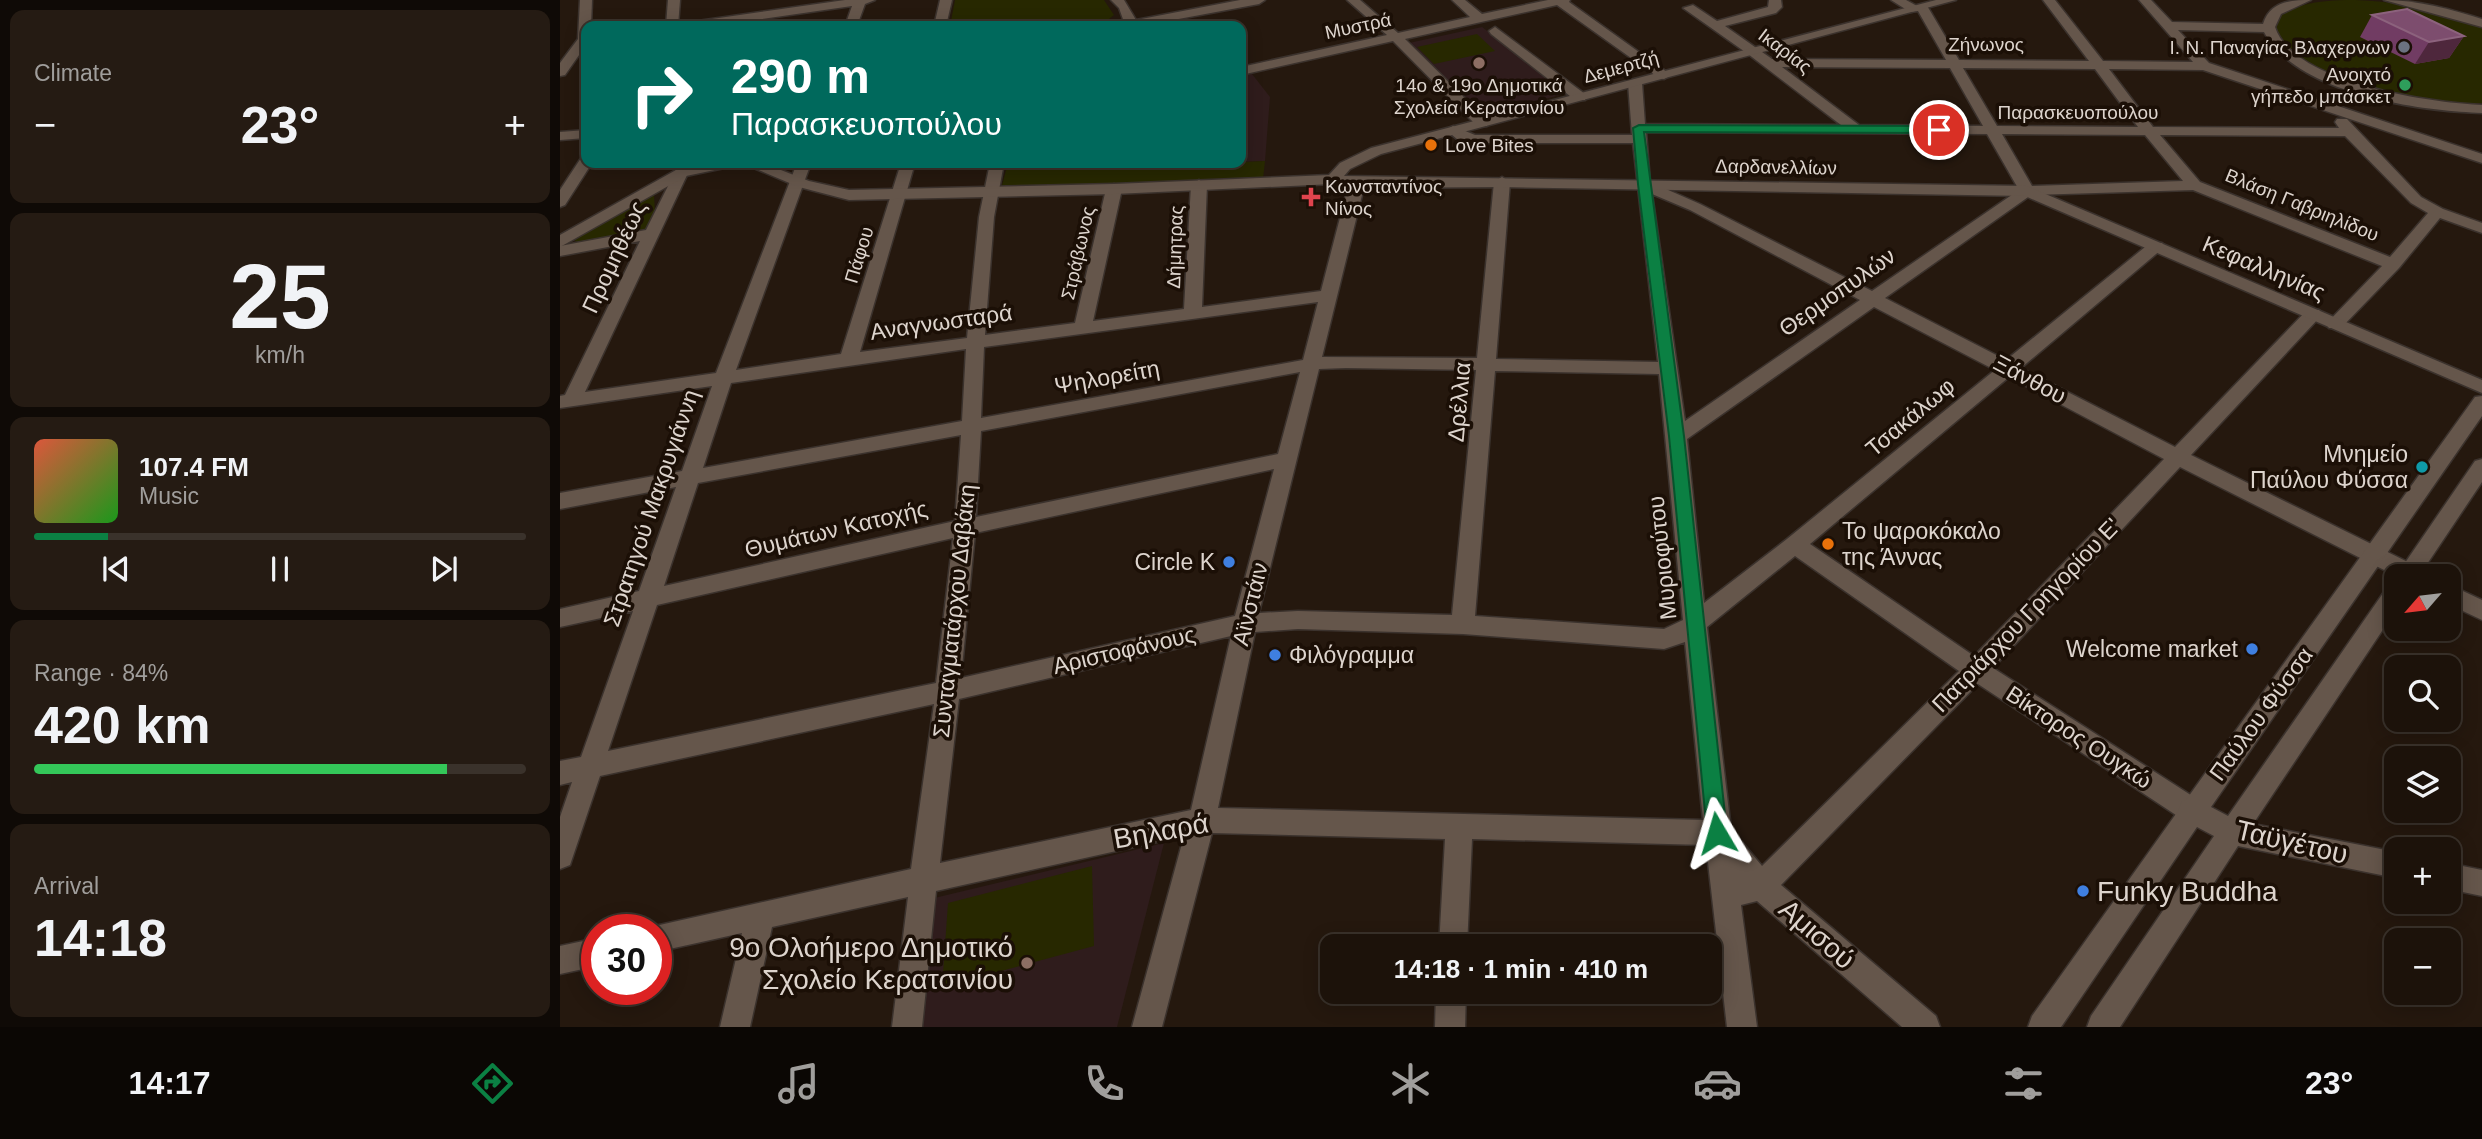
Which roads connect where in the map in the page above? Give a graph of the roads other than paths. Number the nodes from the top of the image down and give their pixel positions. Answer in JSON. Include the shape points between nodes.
{"nodes":[{"id":1,"x":586,"y":0,"type":"edge"},
{"id":2,"x":674,"y":0,"type":"edge"},
{"id":3,"x":756,"y":0,"type":"edge"},
{"id":4,"x":946,"y":0,"type":"edge"},
{"id":5,"x":1117,"y":0,"type":"edge"},
{"id":6,"x":1195,"y":0,"type":"edge"},
{"id":7,"x":1259,"y":0,"type":"edge"},
{"id":8,"x":1353,"y":0,"type":"edge"},
{"id":9,"x":1458,"y":0,"type":"edge"},
{"id":10,"x":1561,"y":0,"type":"edge"},
{"id":11,"x":1775,"y":0,"type":"edge"},
{"id":12,"x":1897,"y":0,"type":"edge"},
{"id":13,"x":1950,"y":0,"type":"edge"},
{"id":14,"x":2049,"y":0,"type":"edge"},
{"id":15,"x":2145,"y":0,"type":"edge"},
{"id":16,"x":2305,"y":0,"type":"edge"},
{"id":17,"x":2390,"y":0,"type":"edge"},
{"id":18,"x":865,"y":1,"type":"edge"},
{"id":19,"x":1689,"y":8,"type":"dead end"},
{"id":20,"x":1918,"y":8,"type":"junction"},
{"id":21,"x":1208,"y":15,"type":"junction"},
{"id":22,"x":1480,"y":19,"type":"junction"},
{"id":23,"x":585,"y":21,"type":"edge"},
{"id":24,"x":672,"y":21,"type":"edge"},
{"id":25,"x":757,"y":21,"type":"edge"},
{"id":26,"x":854,"y":21,"type":"edge"},
{"id":27,"x":941,"y":21,"type":"edge"},
{"id":28,"x":1127,"y":21,"type":"edge"},
{"id":29,"x":1164,"y":21,"type":"edge"},
{"id":30,"x":2482,"y":23,"type":"edge"},
{"id":31,"x":1716,"y":25,"type":"junction"},
{"id":32,"x":2169,"y":26,"type":"junction"},
{"id":33,"x":2269,"y":28,"type":"junction"},
{"id":34,"x":1496,"y":31,"type":"dead end"},
{"id":35,"x":1396,"y":37,"type":"junction"},
{"id":36,"x":581,"y":44,"type":"edge"},
{"id":37,"x":560,"y":47,"type":"edge"},
{"id":38,"x":581,"y":47,"type":"edge"},
{"id":39,"x":1753,"y":51,"type":"junction"},
{"id":40,"x":1768,"y":63,"type":"junction"},
{"id":41,"x":1956,"y":63,"type":"junction"},
{"id":42,"x":2099,"y":64,"type":"junction"},
{"id":43,"x":2204,"y":66,"type":"junction"},
{"id":44,"x":1247,"y":70,"type":"edge"},
{"id":45,"x":560,"y":72,"type":"edge"},
{"id":46,"x":1664,"y":75,"type":"junction"},
{"id":47,"x":1635,"y":83,"type":"junction"},
{"id":48,"x":2363,"y":89,"type":"junction"},
{"id":49,"x":1580,"y":97,"type":"junction"},
{"id":50,"x":2401,"y":100,"type":"junction"},
{"id":51,"x":2482,"y":109,"type":"edge"},
{"id":52,"x":2339,"y":110,"type":"junction"},
{"id":53,"x":1482,"y":122,"type":"junction"},
{"id":54,"x":2379,"y":125,"type":"junction"},
{"id":55,"x":1855,"y":129,"type":"junction"},
{"id":56,"x":2346,"y":129,"type":"junction"},
{"id":57,"x":1453,"y":130,"type":"junction"},
{"id":58,"x":1994,"y":130,"type":"junction"},
{"id":59,"x":2149,"y":131,"type":"junction"},
{"id":60,"x":581,"y":134,"type":"edge"},
{"id":61,"x":1639,"y":134,"type":"junction"},
{"id":62,"x":560,"y":136,"type":"edge"},
{"id":63,"x":2482,"y":159,"type":"edge"},
{"id":64,"x":581,"y":168,"type":"edge"},
{"id":65,"x":705,"y":168,"type":"edge"},
{"id":66,"x":782,"y":168,"type":"edge"},
{"id":67,"x":907,"y":168,"type":"edge"},
{"id":68,"x":996,"y":168,"type":"edge"},
{"id":69,"x":801,"y":171,"type":"edge"},
{"id":70,"x":681,"y":173,"type":"junction"},
{"id":71,"x":1333,"y":179,"type":"junction"},
{"id":72,"x":1502,"y":182,"type":"junction"},
{"id":73,"x":1357,"y":183,"type":"junction"},
{"id":74,"x":1643,"y":184,"type":"junction"},
{"id":75,"x":1199,"y":185,"type":"junction"},
{"id":76,"x":2195,"y":185,"type":"junction"},
{"id":77,"x":1114,"y":189,"type":"junction"},
{"id":78,"x":2027,"y":191,"type":"junction"},
{"id":79,"x":988,"y":193,"type":"junction"},
{"id":80,"x":899,"y":194,"type":"junction"},
{"id":81,"x":560,"y":201,"type":"edge"},
{"id":82,"x":2437,"y":212,"type":"junction"},
{"id":83,"x":2482,"y":228,"type":"edge"},
{"id":84,"x":650,"y":234,"type":"junction"},
{"id":85,"x":560,"y":242,"type":"edge"},
{"id":86,"x":2156,"y":246,"type":"junction"},
{"id":87,"x":560,"y":251,"type":"edge"},
{"id":88,"x":2393,"y":264,"type":"junction"},
{"id":89,"x":1329,"y":295,"type":"junction"},
{"id":90,"x":1872,"y":297,"type":"junction"},
{"id":91,"x":1193,"y":311,"type":"junction"},
{"id":92,"x":2313,"y":314,"type":"junction"},
{"id":93,"x":2334,"y":324,"type":"junction"},
{"id":94,"x":1083,"y":327,"type":"junction"},
{"id":95,"x":974,"y":343,"type":"junction"},
{"id":96,"x":849,"y":359,"type":"junction"},
{"id":97,"x":1311,"y":364,"type":"junction"},
{"id":98,"x":1487,"y":365,"type":"junction"},
{"id":99,"x":2008,"y":367,"type":"junction"},
{"id":100,"x":1668,"y":368,"type":"junction"},
{"id":101,"x":724,"y":377,"type":"junction"},
{"id":102,"x":2482,"y":387,"type":"edge"},
{"id":103,"x":566,"y":401,"type":"edge"},
{"id":104,"x":2482,"y":402,"type":"edge"},
{"id":105,"x":972,"y":426,"type":"junction"},
{"id":106,"x":1677,"y":436,"type":"junction"},
{"id":107,"x":2176,"y":456,"type":"junction"},
{"id":108,"x":1288,"y":459,"type":"junction"},
{"id":109,"x":2482,"y":466,"type":"edge"},
{"id":110,"x":691,"y":478,"type":"junction"},
{"id":111,"x":560,"y":501,"type":"edge"},
{"id":112,"x":965,"y":527,"type":"junction"},
{"id":113,"x":1795,"y":545,"type":"junction"},
{"id":114,"x":2375,"y":556,"type":"junction"},
{"id":115,"x":2386,"y":564,"type":"edge"},
{"id":116,"x":2417,"y":564,"type":"edge"},
{"id":117,"x":648,"y":597,"type":"junction"},
{"id":118,"x":2461,"y":600,"type":"edge"},
{"id":119,"x":2482,"y":611,"type":"edge"},
{"id":120,"x":2384,"y":612,"type":"edge"},
{"id":121,"x":560,"y":618,"type":"edge"},
{"id":122,"x":1245,"y":623,"type":"junction"},
{"id":123,"x":1463,"y":625,"type":"junction"},
{"id":124,"x":1695,"y":625,"type":"junction"},
{"id":125,"x":1976,"y":670,"type":"junction"},
{"id":126,"x":948,"y":691,"type":"junction"},
{"id":127,"x":589,"y":766,"type":"junction"},
{"id":128,"x":560,"y":773,"type":"edge"},
{"id":129,"x":2191,"y":810,"type":"junction"},
{"id":130,"x":1202,"y":820,"type":"junction"},
{"id":131,"x":1459,"y":827,"type":"junction"},
{"id":132,"x":2232,"y":832,"type":"junction"},
{"id":133,"x":1717,"y":833,"type":"junction"},
{"id":134,"x":560,"y":856,"type":"edge"},
{"id":135,"x":2384,"y":863,"type":"edge"},
{"id":136,"x":2461,"y":879,"type":"edge"},
{"id":137,"x":922,"y":880,"type":"junction"},
{"id":138,"x":2482,"y":883,"type":"edge"},
{"id":139,"x":1761,"y":886,"type":"junction"},
{"id":140,"x":1726,"y":896,"type":"junction"},
{"id":141,"x":760,"y":915,"type":"junction"},
{"id":142,"x":672,"y":934,"type":"edge"},
{"id":143,"x":1454,"y":934,"type":"edge"},
{"id":144,"x":581,"y":955,"type":"edge"},
{"id":145,"x":560,"y":960,"type":"edge"},
{"id":146,"x":1451,"y":1004,"type":"edge"},
{"id":147,"x":735,"y":1027,"type":"edge"},
{"id":148,"x":907,"y":1027,"type":"edge"},
{"id":149,"x":1147,"y":1027,"type":"edge"},
{"id":150,"x":1450,"y":1027,"type":"edge"},
{"id":151,"x":1742,"y":1027,"type":"edge"},
{"id":152,"x":1925,"y":1027,"type":"edge"},
{"id":153,"x":2043,"y":1027,"type":"edge"},
{"id":154,"x":2102,"y":1027,"type":"edge"}],
"edges":[{"from":1,"to":23,"type":"street"},
{"from":2,"to":24,"type":"street"},
{"from":3,"to":25,"type":"street"},
{"from":4,"to":27,"type":"street"},
{"from":5,"to":28,"type":"street"},
{"from":6,"to":21,"type":"street"},
{"from":7,"to":21,"type":"street"},
{"from":8,"to":35,"type":"street"},
{"from":9,"to":22,"type":"street"},
{"from":10,"to":22,"type":"street","name":"Μυστρά"},
{"from":10,"to":46,"type":"street"},
{"from":11,"to":31,"type":"street","via":[[1772,10]]},
{"from":12,"to":20,"type":"street"},
{"from":13,"to":20,"type":"street","name":"Δεμερτζή"},
{"from":14,"to":42,"type":"street"},
{"from":15,"to":32,"type":"street"},
{"from":16,"to":33,"type":"street","via":[[2283,6],[2271,16]]},
{"from":17,"to":30,"type":"street"},
{"from":18,"to":25,"type":"street"},
{"from":18,"to":26,"type":"street"},
{"from":19,"to":31,"type":"street","name":"Ικαρίας"},
{"from":20,"to":39,"type":"street","name":"Δεμερτζή"},
{"from":20,"to":41,"type":"street"},
{"from":21,"to":29,"type":"street"},
{"from":22,"to":35,"type":"street","name":"Μυστρά"},
{"from":31,"to":39,"type":"street","name":"Ικαρίας"},
{"from":32,"to":33,"type":"street"},
{"from":32,"to":43,"type":"street"},
{"from":33,"to":48,"type":"street","via":[[2274,40],[2305,64]]},
{"from":34,"to":49,"type":"street"},
{"from":35,"to":44,"type":"street","name":"Μυστρά"},
{"from":35,"to":53,"type":"street"},
{"from":36,"to":37,"type":"street"},
{"from":38,"to":45,"type":"street"},
{"from":39,"to":40,"type":"street","name":"Ικαρίας"},
{"from":39,"to":46,"type":"street","name":"Δεμερτζή"},
{"from":40,"to":41,"type":"street","name":"Ζήνωνος"},
{"from":40,"to":55,"type":"street","name":"Ικαρίας"},
{"from":41,"to":42,"type":"street","name":"Ζήνωνος"},
{"from":41,"to":58,"type":"street"},
{"from":42,"to":43,"type":"street","name":"Ζήνωνος"},
{"from":42,"to":59,"type":"street"},
{"from":43,"to":52,"type":"street"},
{"from":46,"to":47,"type":"street","name":"Δεμερτζή"},
{"from":47,"to":49,"type":"street","name":"Δεμερτζή"},
{"from":47,"to":61,"type":"street","name":"Μυριοφύτου"},
{"from":48,"to":50,"type":"street"},
{"from":48,"to":52,"type":"street"},
{"from":49,"to":53,"type":"street","name":"Δεμερτζή"},
{"from":50,"to":51,"type":"street"},
{"from":50,"to":54,"type":"street"},
{"from":52,"to":54,"type":"street"},
{"from":52,"to":56,"type":"street"},
{"from":53,"to":57,"type":"street","name":"Δεμερτζή"},
{"from":54,"to":56,"type":"street","name":"Παρασκευοπούλου"},
{"from":54,"to":63,"type":"street"},
{"from":55,"to":58,"type":"street","name":"Παρασκευοπούλου"},
{"from":55,"to":61,"type":"street","name":"Παρασκευοπούλου"},
{"from":56,"to":59,"type":"street","name":"Παρασκευοπούλου"},
{"from":56,"to":82,"type":"street","via":[[2416,200]]},
{"from":57,"to":61,"type":"street","name":"Παρασκευοπούλου","via":[[1475,139]]},
{"from":57,"to":71,"type":"street","name":"Δεμερτζή","via":[[1376,151],[1345,166]]},
{"from":58,"to":59,"type":"street","name":"Παρασκευοπούλου"},
{"from":58,"to":78,"type":"street"},
{"from":59,"to":76,"type":"street"},
{"from":60,"to":62,"type":"street"},
{"from":61,"to":74,"type":"street","name":"Μυριοφύτου"},
{"from":64,"to":81,"type":"street"},
{"from":65,"to":70,"type":"street"},
{"from":66,"to":69,"type":"street"},
{"from":67,"to":80,"type":"street","name":"Πάφου"},
{"from":68,"to":79,"type":"street","name":"Συνταγματάρχου Δαβάκη"},
{"from":69,"to":80,"type":"street","via":[[804,184],[828,192]]},
{"from":69,"to":101,"type":"street","name":"Στρατηγού Μακρυγιάννη"},
{"from":70,"to":84,"type":"street","name":"Προμηθέως"},
{"from":70,"to":85,"type":"street"},
{"from":71,"to":73,"type":"street"},
{"from":71,"to":75,"type":"street"},
{"from":72,"to":73,"type":"street","name":"Δαρδανελλίων"},
{"from":72,"to":74,"type":"street","name":"Δαρδανελλίων"},
{"from":72,"to":98,"type":"street","name":"Δρέλλια"},
{"from":73,"to":89,"type":"street","name":"Αϊνστάιν"},
{"from":74,"to":78,"type":"street","name":"Δαρδανελλίων"},
{"from":74,"to":90,"type":"street","name":"Ξάνθου"},
{"from":74,"to":100,"type":"street","name":"Μυριοφύτου"},
{"from":75,"to":77,"type":"street"},
{"from":75,"to":91,"type":"street","name":"Δήμητρας"},
{"from":76,"to":78,"type":"street","name":"Δαρδανελλίων"},
{"from":76,"to":88,"type":"street","name":"Βλάση Γαβριηλίδου"},
{"from":77,"to":79,"type":"street"},
{"from":77,"to":94,"type":"street","name":"Στράβωνος"},
{"from":78,"to":86,"type":"street","name":"Κεφαλληνίας"},
{"from":78,"to":90,"type":"street","name":"Θερμοπυλών"},
{"from":79,"to":80,"type":"street"},
{"from":79,"to":95,"type":"street","name":"Συνταγματάρχου Δαβάκη"},
{"from":80,"to":96,"type":"street","name":"Πάφου"},
{"from":82,"to":83,"type":"street"},
{"from":82,"to":88,"type":"street"},
{"from":84,"to":87,"type":"street"},
{"from":84,"to":103,"type":"street","name":"Προμηθέως"},
{"from":86,"to":92,"type":"street","name":"Κεφαλληνίας"},
{"from":86,"to":99,"type":"street","name":"Τσακάλωφ"},
{"from":88,"to":93,"type":"street"},
{"from":89,"to":91,"type":"street","name":"Αναγνωσταρά"},
{"from":89,"to":97,"type":"street","name":"Αϊνστάιν"},
{"from":90,"to":99,"type":"street","name":"Ξάνθου"},
{"from":90,"to":106,"type":"street","name":"Θερμοπυλών"},
{"from":91,"to":94,"type":"street","name":"Αναγνωσταρά"},
{"from":92,"to":93,"type":"street","name":"Κεφαλληνίας"},
{"from":92,"to":107,"type":"street","name":"Πατριάρχου Γρηγορίου Ε'"},
{"from":93,"to":102,"type":"street","name":"Κεφαλληνίας"},
{"from":94,"to":95,"type":"street","name":"Αναγνωσταρά"},
{"from":95,"to":96,"type":"street","name":"Αναγνωσταρά"},
{"from":95,"to":105,"type":"street","name":"Συνταγματάρχου Δαβάκη"},
{"from":96,"to":101,"type":"street","name":"Αναγνωσταρά"},
{"from":97,"to":98,"type":"street","name":"Ψηλορείτη"},
{"from":97,"to":105,"type":"street","name":"Ψηλορείτη"},
{"from":97,"to":108,"type":"street","name":"Αϊνστάιν"},
{"from":98,"to":100,"type":"street","name":"Ψηλορείτη"},
{"from":98,"to":123,"type":"street","name":"Δρέλλια"},
{"from":99,"to":107,"type":"street","name":"Ξάνθου"},
{"from":99,"to":113,"type":"street","name":"Τσακάλωφ"},
{"from":100,"to":106,"type":"street","name":"Μυριοφύτου"},
{"from":101,"to":103,"type":"street","name":"Αναγνωσταρά"},
{"from":101,"to":110,"type":"street","name":"Στρατηγού Μακρυγιάννη"},
{"from":104,"to":114,"type":"street","name":"Παύλου Φύσσα"},
{"from":105,"to":110,"type":"street","name":"Ψηλορείτη"},
{"from":105,"to":112,"type":"street","name":"Συνταγματάρχου Δαβάκη"},
{"from":106,"to":124,"type":"street","name":"Μυριοφύτου"},
{"from":107,"to":114,"type":"street","name":"Ξάνθου"},
{"from":107,"to":125,"type":"street","name":"Πατριάρχου Γρηγορίου Ε'"},
{"from":108,"to":112,"type":"street","name":"Θυμάτων Κατοχής"},
{"from":108,"to":122,"type":"street","name":"Αϊνστάιν"},
{"from":109,"to":116,"type":"street","name":"Παύλου Φύσσα"},
{"from":110,"to":111,"type":"street","name":"Ψηλορείτη"},
{"from":110,"to":117,"type":"street","name":"Στρατηγού Μακρυγιάννη"},
{"from":112,"to":117,"type":"street","name":"Θυμάτων Κατοχής"},
{"from":112,"to":126,"type":"street","name":"Συνταγματάρχου Δαβάκη"},
{"from":113,"to":124,"type":"street","name":"Τσακάλωφ"},
{"from":113,"to":125,"type":"street","name":"Βίκτορος Ουγκώ"},
{"from":114,"to":115,"type":"street","name":"Ξάνθου"},
{"from":114,"to":129,"type":"street","name":"Παύλου Φύσσα"},
{"from":117,"to":121,"type":"street","name":"Θυμάτων Κατοχής"},
{"from":117,"to":127,"type":"street","name":"Στρατηγού Μακρυγιάννη"},
{"from":118,"to":119,"type":"street"},
{"from":120,"to":132,"type":"street","name":"Παύλου Φύσσα"},
{"from":122,"to":123,"type":"street","name":"Αριστοφάνους"},
{"from":122,"to":126,"type":"street","name":"Αριστοφάνους"},
{"from":122,"to":130,"type":"street","name":"Αϊνστάιν"},
{"from":123,"to":124,"type":"street","name":"Αριστοφάνους","via":[[1664,639]]},
{"from":124,"to":133,"type":"street","name":"Μυριοφύτου"},
{"from":125,"to":129,"type":"street","name":"Βίκτορος Ουγκώ"},
{"from":125,"to":139,"type":"street","name":"Πατριάρχου Γρηγορίου Ε'"},
{"from":126,"to":127,"type":"street","name":"Αριστοφάνους"},
{"from":126,"to":137,"type":"street","name":"Συνταγματάρχου Δαβάκη"},
{"from":127,"to":128,"type":"street","name":"Αριστοφάνους"},
{"from":127,"to":134,"type":"street","name":"Στρατηγού Μακρυγιάννη"},
{"from":129,"to":132,"type":"street","name":"Ταϋγέτου"},
{"from":129,"to":153,"type":"street","name":"Παύλου Φύσσα"},
{"from":130,"to":131,"type":"street","name":"Βηλαρά"},
{"from":130,"to":137,"type":"street","name":"Βηλαρά"},
{"from":130,"to":149,"type":"street","name":"Αϊνστάιν"},
{"from":131,"to":133,"type":"street","name":"Βηλαρά"},
{"from":131,"to":143,"type":"street"},
{"from":132,"to":135,"type":"street","name":"Ταϋγέτου"},
{"from":132,"to":154,"type":"street","name":"Παύλου Φύσσα"},
{"from":133,"to":139,"type":"street","name":"Αμισού"},
{"from":133,"to":140,"type":"street","name":"Μυριοφύτου"},
{"from":136,"to":138,"type":"street"},
{"from":137,"to":141,"type":"street","name":"Βηλαρά"},
{"from":137,"to":148,"type":"street","name":"Συνταγματάρχου Δαβάκη"},
{"from":139,"to":140,"type":"street","name":"Πατριάρχου Γρηγορίου Ε'"},
{"from":139,"to":152,"type":"street","name":"Αμισού"},
{"from":140,"to":151,"type":"street","name":"Μυριοφύτου"},
{"from":141,"to":142,"type":"street","name":"Βηλαρά"},
{"from":141,"to":147,"type":"street"},
{"from":144,"to":145,"type":"street"},
{"from":146,"to":150,"type":"street"}]}
